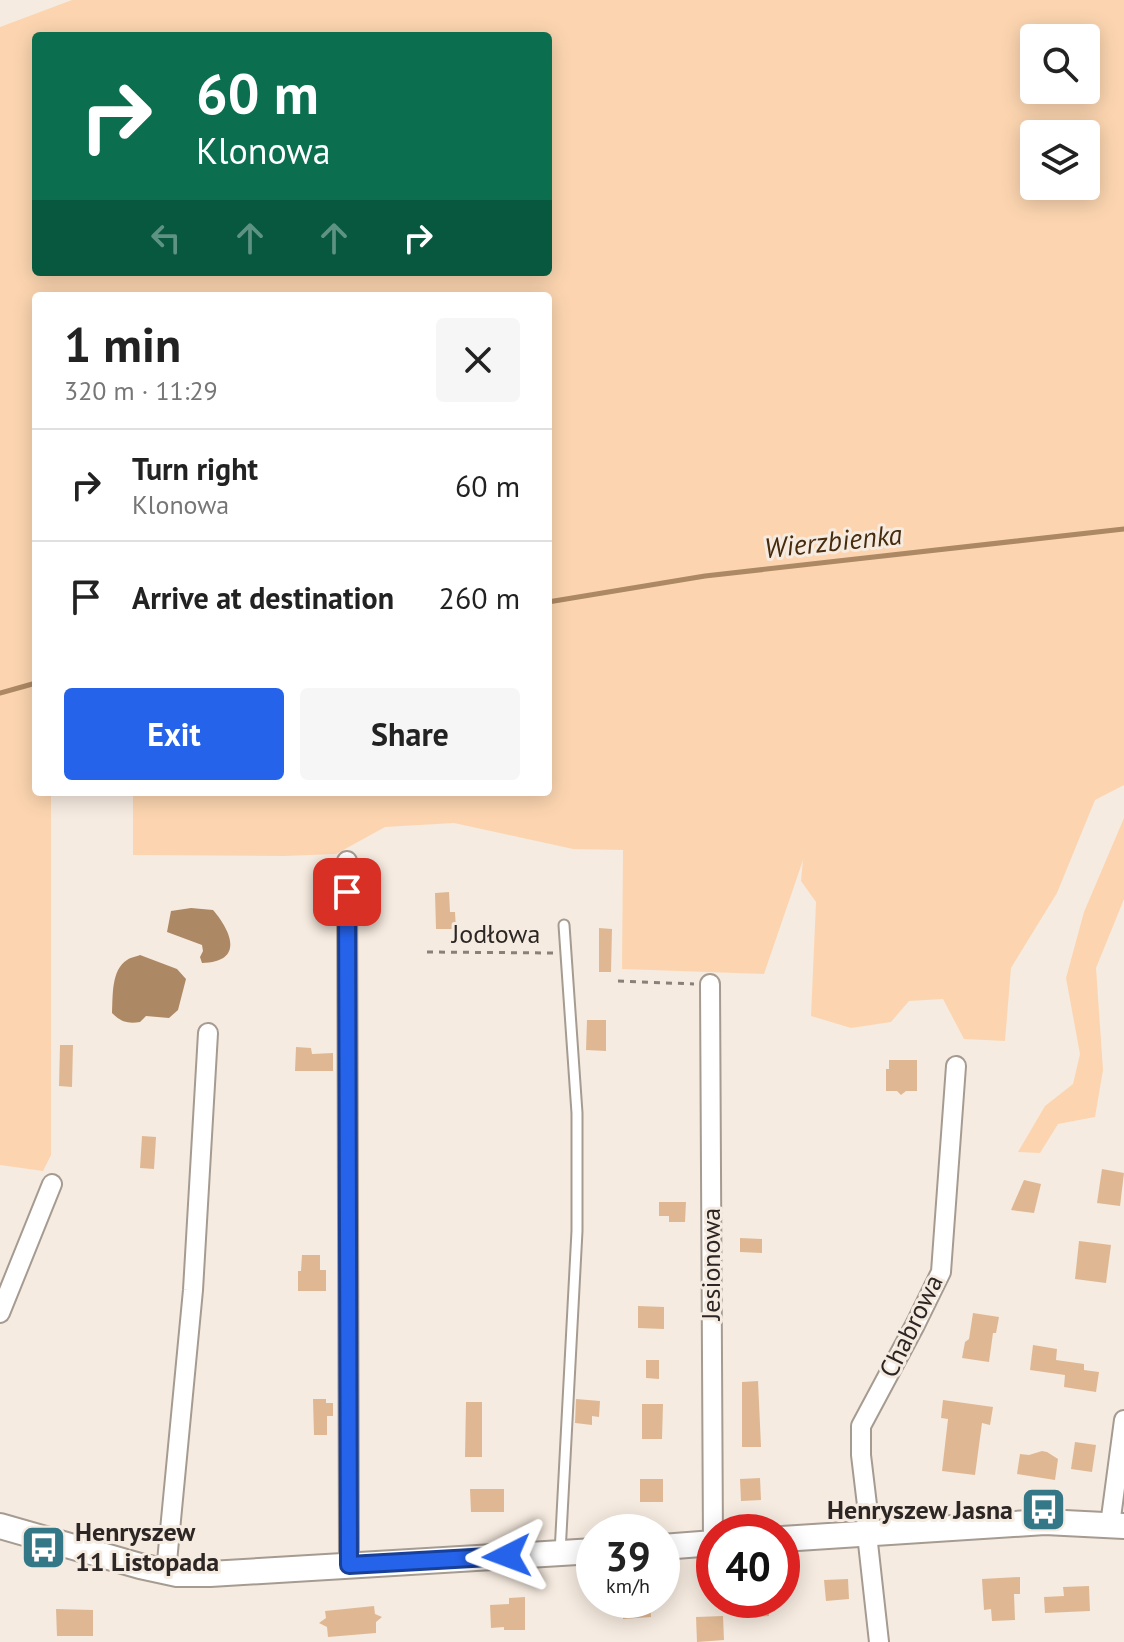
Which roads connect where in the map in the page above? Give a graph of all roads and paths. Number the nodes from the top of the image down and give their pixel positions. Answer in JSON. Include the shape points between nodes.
{"nodes":[{"id":1,"x":347,"y":861,"type":"dead end"},
{"id":2,"x":564,"y":925,"type":"dead end"},
{"id":3,"x":427,"y":952,"type":"dead end"},
{"id":4,"x":565,"y":953,"type":"junction"},
{"id":5,"x":618,"y":981,"type":"dead end"},
{"id":6,"x":710,"y":984,"type":"joint"},
{"id":7,"x":208,"y":1033,"type":"dead end"},
{"id":8,"x":956,"y":1066,"type":"dead end"},
{"id":9,"x":52,"y":1184,"type":"dead end"},
{"id":10,"x":0,"y":1313,"type":"edge"},
{"id":11,"x":1124,"y":1420,"type":"edge"},
{"id":12,"x":714,"y":1514,"type":"edge"},
{"id":13,"x":0,"y":1526,"type":"edge"},
{"id":14,"x":1117,"y":1526,"type":"edge"},
{"id":15,"x":867,"y":1534,"type":"junction"},
{"id":16,"x":800,"y":1538,"type":"edge"},
{"id":17,"x":576,"y":1552,"type":"edge"},
{"id":18,"x":560,"y":1553,"type":"junction"},
{"id":19,"x":349,"y":1565,"type":"junction"},
{"id":20,"x":166,"y":1572,"type":"junction"},
{"id":21,"x":879,"y":1642,"type":"edge"}],
"edges":[{"from":1,"to":19,"type":"street"},
{"from":2,"to":4,"type":"lane"},
{"from":3,"to":4,"type":"path","name":"Jodłowa"},
{"from":4,"to":18,"type":"lane","via":[[577,1113],[577,1231]]},
{"from":5,"to":6,"type":"path"},
{"from":6,"to":12,"type":"street","name":"Jesionowa"},
{"from":7,"to":20,"type":"street","via":[[193,1290]]},
{"from":8,"to":15,"type":"street","name":"Chabrowa","via":[[941,1272],[861,1426]]},
{"from":9,"to":10,"type":"street"},
{"from":11,"to":14,"type":"street"},
{"from":13,"to":20,"type":"street"},
{"from":14,"to":15,"type":"street","via":[[1045,1522]]},
{"from":15,"to":16,"type":"street"},
{"from":15,"to":21,"type":"street","name":"Chabrowa"},
{"from":17,"to":18,"type":"street"},
{"from":18,"to":19,"type":"street"},
{"from":19,"to":20,"type":"street"}]}
